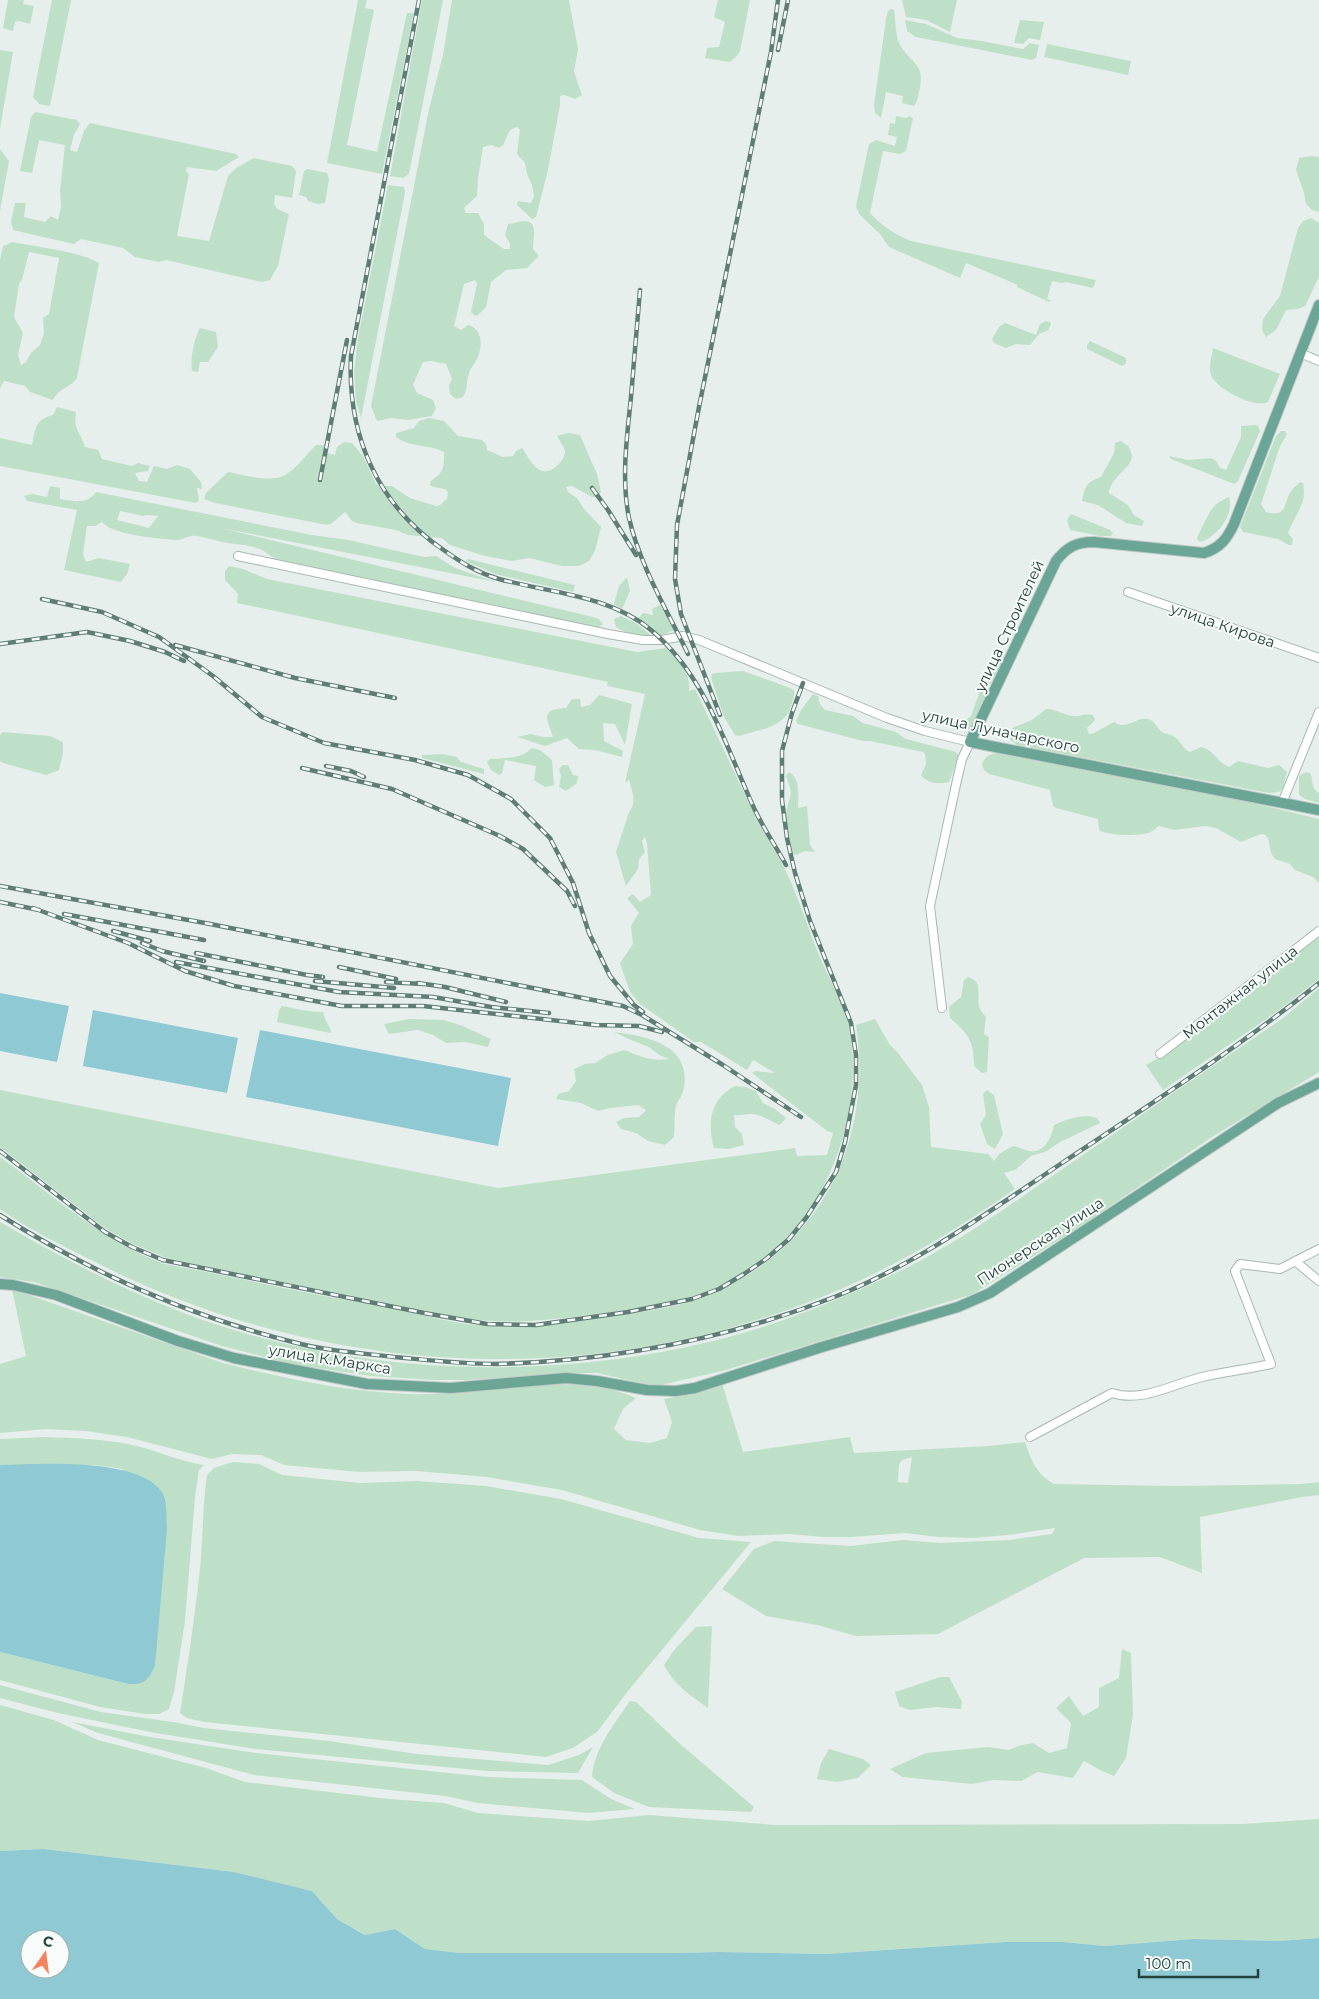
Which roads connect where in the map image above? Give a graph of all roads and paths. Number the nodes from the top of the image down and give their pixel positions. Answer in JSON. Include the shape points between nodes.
{"nodes":[{"id":1,"x":1319,"y":305,"type":"edge"},
{"id":2,"x":1300,"y":353,"type":"junction"},
{"id":3,"x":1319,"y":361,"type":"edge"},
{"id":4,"x":238,"y":556,"type":"dead end"},
{"id":5,"x":1128,"y":592,"type":"dead end"},
{"id":6,"x":1319,"y":658,"type":"edge"},
{"id":7,"x":1319,"y":712,"type":"edge"},
{"id":8,"x":970,"y":742,"type":"junction"},
{"id":9,"x":1282,"y":803,"type":"junction"},
{"id":10,"x":1319,"y":810,"type":"edge"},
{"id":11,"x":1319,"y":931,"type":"edge"},
{"id":12,"x":942,"y":1008,"type":"dead end"},
{"id":13,"x":1160,"y":1054,"type":"dead end"},
{"id":14,"x":1319,"y":1083,"type":"edge"},
{"id":15,"x":1319,"y":1249,"type":"edge"},
{"id":16,"x":1296,"y":1261,"type":"junction"},
{"id":17,"x":1319,"y":1281,"type":"edge"},
{"id":18,"x":0,"y":1284,"type":"edge"},
{"id":19,"x":695,"y":1388,"type":"joint"},
{"id":20,"x":1030,"y":1437,"type":"dead end"}],
"edges":[{"from":1,"to":2,"type":"main road","name":"улица Строителей"},
{"from":2,"to":3,"type":"street"},
{"from":2,"to":8,"type":"main road","name":"улица Строителей","via":[[1234,524],[1224,542],[1211,551],[1198,553],[1094,542],[1067,548],[1056,561]]},
{"from":4,"to":8,"type":"street","name":"улица Луначарского","via":[[643,640],[689,637],[887,718]]},
{"from":5,"to":6,"type":"street","name":"улица Кирова"},
{"from":7,"to":9,"type":"street"},
{"from":8,"to":9,"type":"main road","name":"улица Луначарского"},
{"from":8,"to":12,"type":"street","name":"улица Строителей","via":[[960,766],[930,906]]},
{"from":9,"to":10,"type":"main road","name":"улица Луначарского"},
{"from":11,"to":13,"type":"street","name":"Монтажная улица"},
{"from":14,"to":19,"type":"main road","name":"Пионерская улица","via":[[1278,1103],[990,1293],[958,1307]]},
{"from":15,"to":16,"type":"street"},
{"from":16,"to":17,"type":"street"},
{"from":16,"to":20,"type":"street","via":[[1280,1269],[1240,1264],[1234,1271],[1271,1364],[1201,1378],[1135,1397],[1112,1393]]},
{"from":18,"to":19,"type":"main road","name":"улица К.Маркса","via":[[56,1295],[178,1341],[234,1358],[367,1384],[452,1388],[566,1378],[656,1391]]}]}
